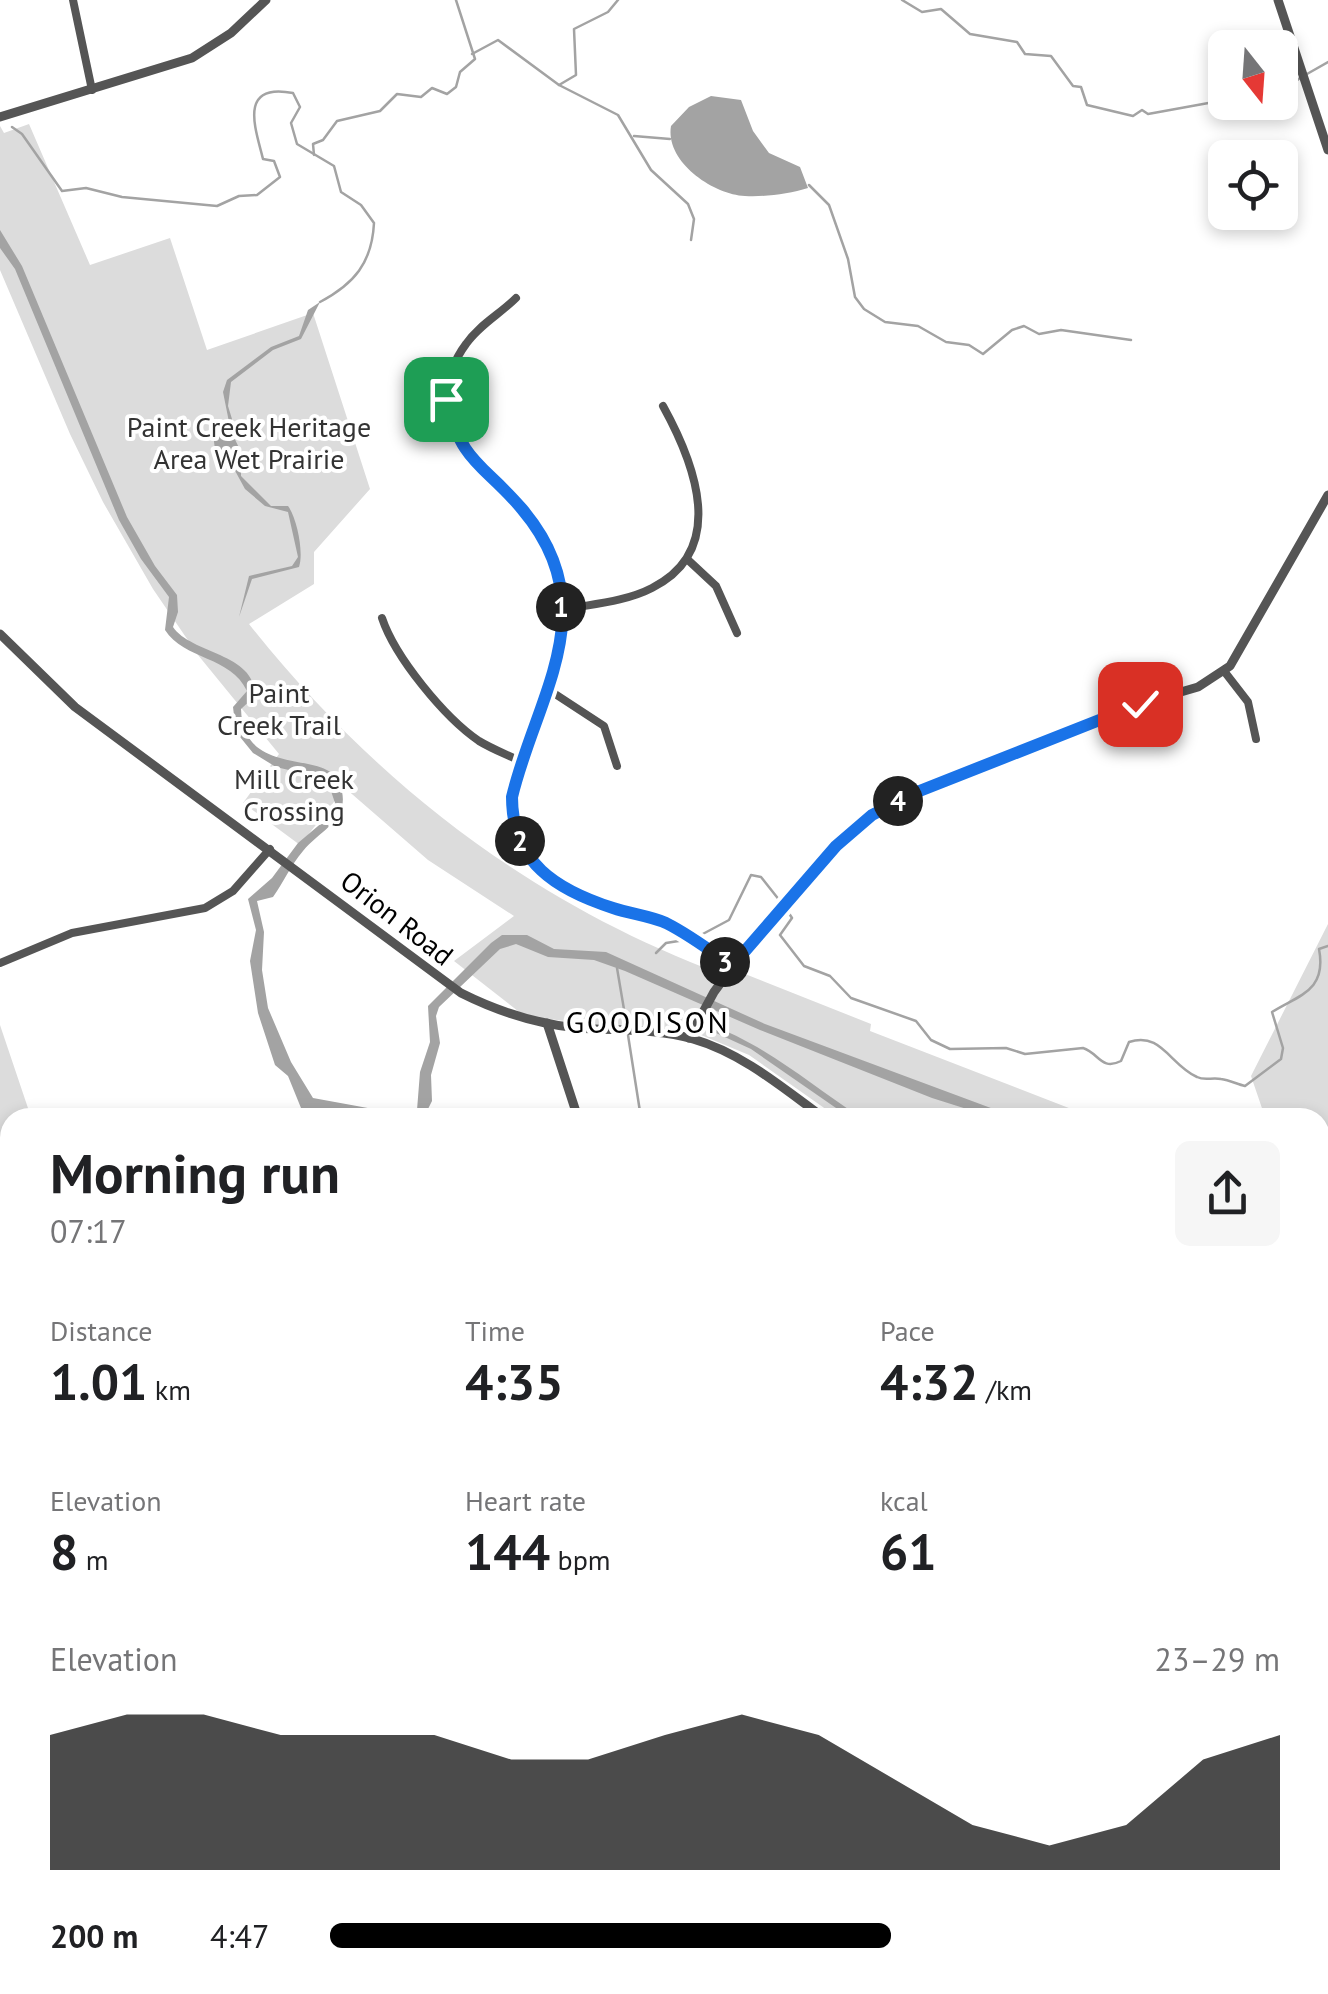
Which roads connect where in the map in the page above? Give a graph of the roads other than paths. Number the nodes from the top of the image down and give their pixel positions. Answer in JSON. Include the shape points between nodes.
{"nodes":[{"id":1,"x":73,"y":0,"type":"edge"},
{"id":2,"x":266,"y":0,"type":"edge"},
{"id":3,"x":1278,"y":0,"type":"edge"},
{"id":4,"x":92,"y":90,"type":"junction"},
{"id":5,"x":0,"y":117,"type":"edge"},
{"id":6,"x":1328,"y":150,"type":"edge"},
{"id":7,"x":516,"y":298,"type":"dead end"},
{"id":8,"x":663,"y":406,"type":"dead end"},
{"id":9,"x":1328,"y":495,"type":"edge"},
{"id":10,"x":687,"y":559,"type":"junction"},
{"id":11,"x":562,"y":610,"type":"junction"},
{"id":12,"x":382,"y":618,"type":"dead end"},
{"id":13,"x":737,"y":633,"type":"dead end"},
{"id":14,"x":0,"y":634,"type":"edge"},
{"id":15,"x":1224,"y":671,"type":"junction"},
{"id":16,"x":550,"y":690,"type":"junction"},
{"id":17,"x":1256,"y":739,"type":"dead end"},
{"id":18,"x":522,"y":762,"type":"junction"},
{"id":19,"x":617,"y":766,"type":"dead end"},
{"id":20,"x":270,"y":848,"type":"junction"},
{"id":21,"x":0,"y":963,"type":"edge"},
{"id":22,"x":732,"y":966,"type":"junction"},
{"id":23,"x":547,"y":1023,"type":"junction"},
{"id":24,"x":690,"y":1038,"type":"junction"},
{"id":25,"x":575,"y":1108,"type":"edge"},
{"id":26,"x":810,"y":1108,"type":"edge"}],
"edges":[{"from":1,"to":4,"type":"street"},
{"from":2,"to":4,"type":"street","via":[[204,52]]},
{"from":3,"to":6,"type":"street"},
{"from":4,"to":5,"type":"street"},
{"from":7,"to":11,"type":"street","via":[[466,343],[450,369],[446,399],[455,436],[471,460],[527,514],[547,547]]},
{"from":8,"to":10,"type":"street","via":[[699,496],[698,529]]},
{"from":9,"to":15,"type":"street"},
{"from":10,"to":11,"type":"street","via":[[649,590]]},
{"from":10,"to":13,"type":"street","via":[[716,586]]},
{"from":11,"to":16,"type":"street"},
{"from":12,"to":18,"type":"street","via":[[397,651],[458,723]]},
{"from":14,"to":20,"type":"street","name":"Orion Road","via":[[76,707]]},
{"from":15,"to":17,"type":"street","via":[[1248,702]]},
{"from":15,"to":22,"type":"street","via":[[872,815],[836,846]]},
{"from":16,"to":18,"type":"street"},
{"from":16,"to":19,"type":"street","via":[[604,726]]},
{"from":18,"to":22,"type":"street","via":[[512,813],[532,864],[589,900],[664,922]]},
{"from":20,"to":21,"type":"street","via":[[233,891],[206,908],[72,934]]},
{"from":20,"to":23,"type":"street","name":"Orion Road","via":[[444,983],[515,1017]]},
{"from":22,"to":24,"type":"street"},
{"from":23,"to":24,"type":"street","name":"Orion Road"},
{"from":23,"to":25,"type":"street"},
{"from":24,"to":26,"type":"street","name":"Orion Road","via":[[733,1055]]}]}
